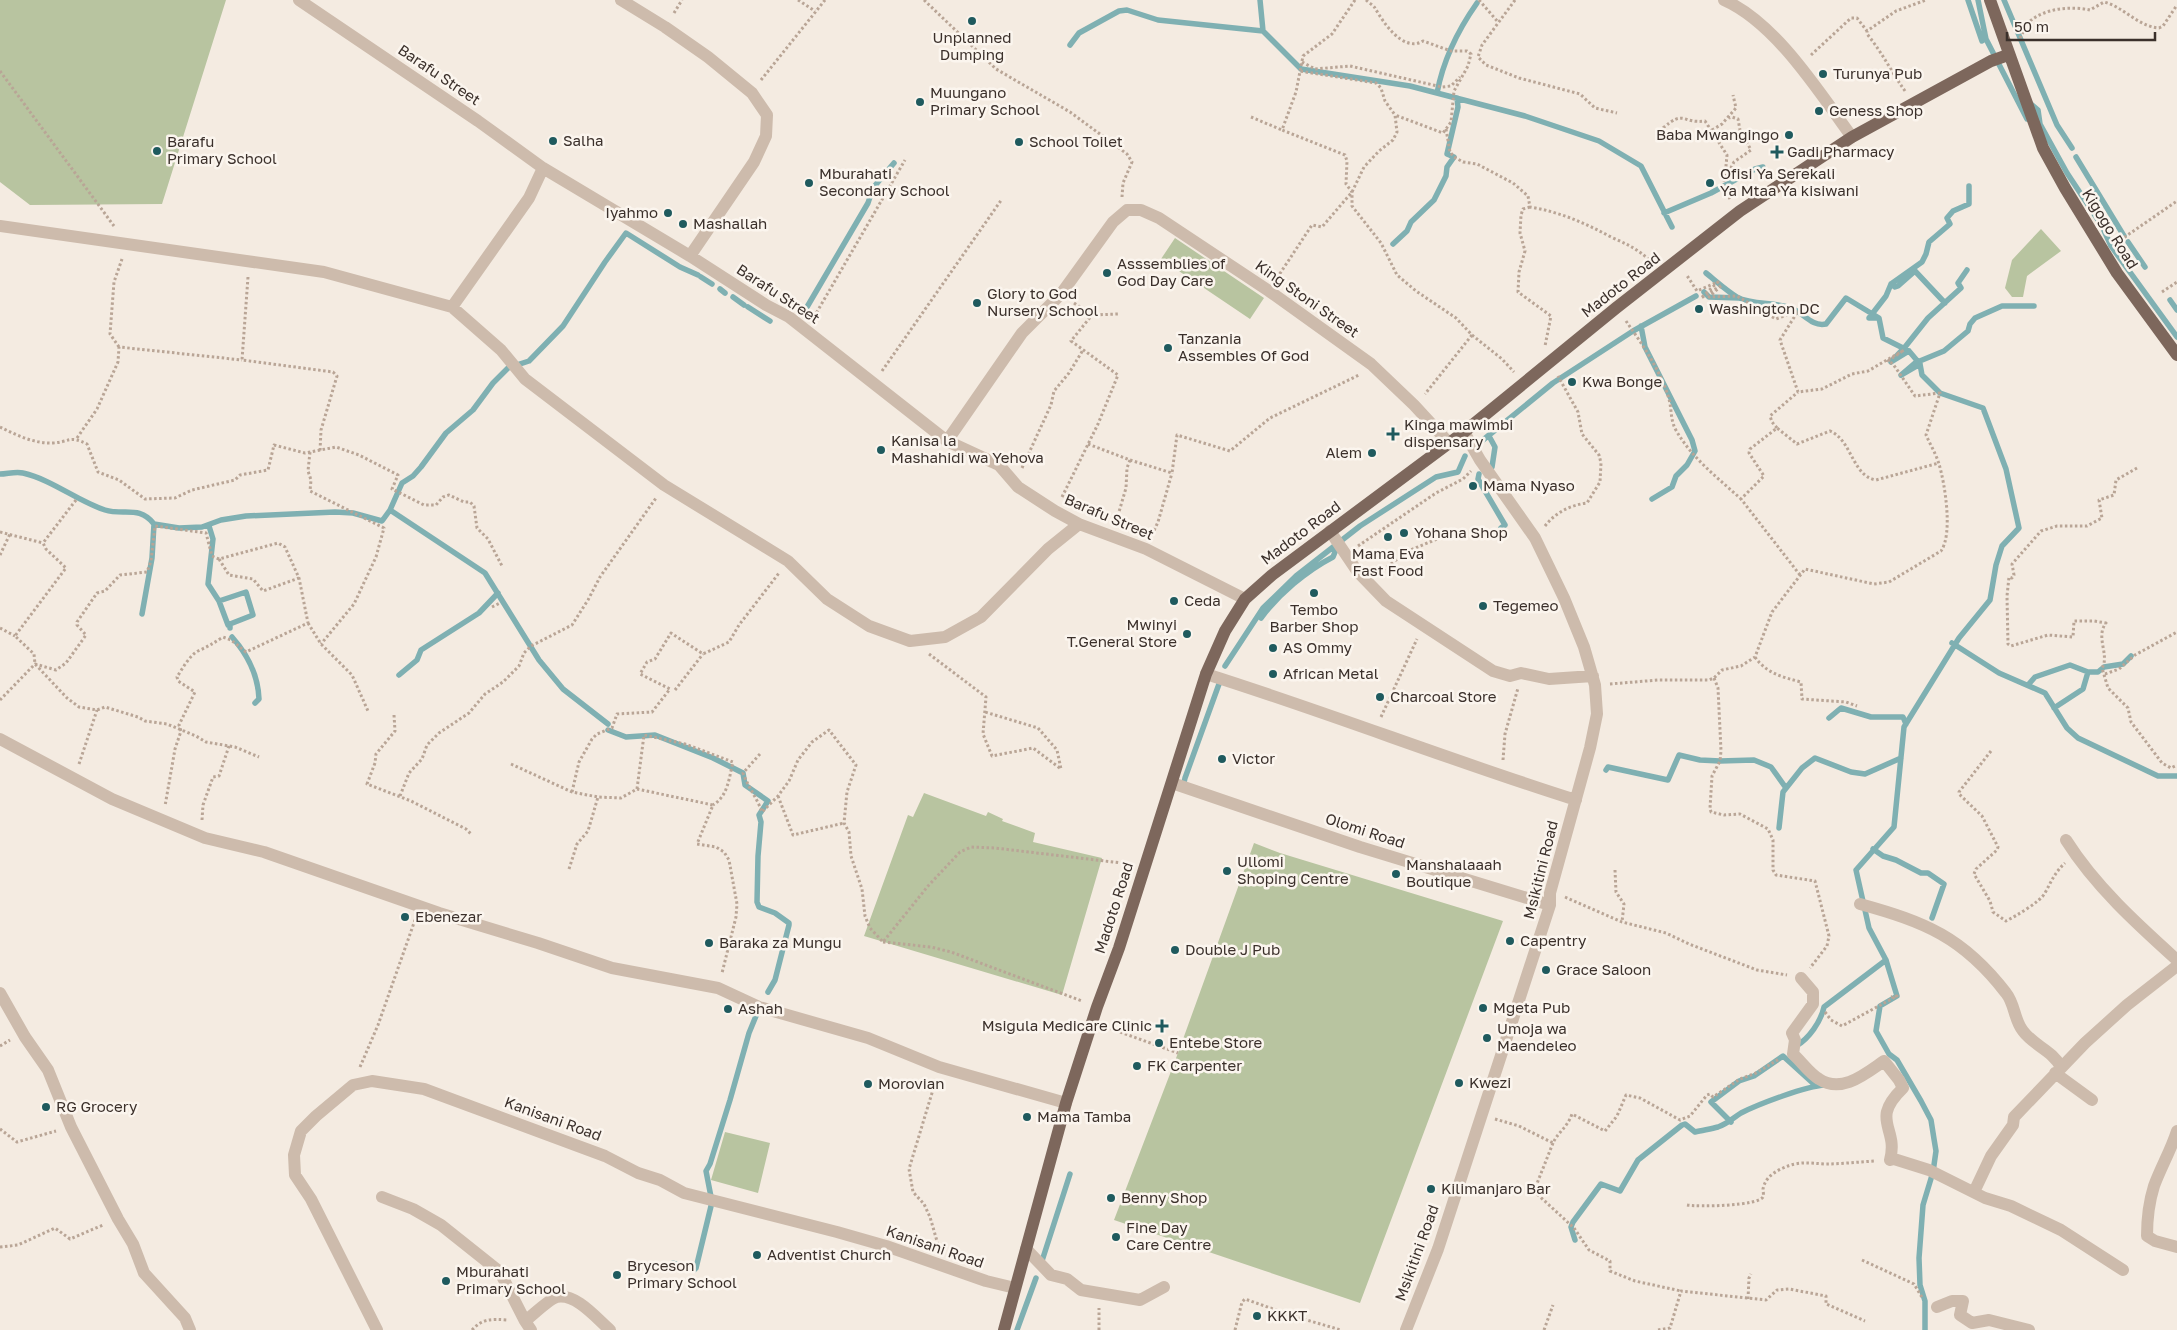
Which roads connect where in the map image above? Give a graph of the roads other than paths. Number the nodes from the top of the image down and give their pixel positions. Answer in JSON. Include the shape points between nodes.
{"nodes":[{"id":1,"x":299,"y":0,"type":"edge"},
{"id":2,"x":620,"y":0,"type":"edge"},
{"id":3,"x":1724,"y":0,"type":"edge"},
{"id":4,"x":1990,"y":0,"type":"edge"},
{"id":5,"x":2007,"y":50,"type":"junction"},
{"id":6,"x":1852,"y":137,"type":"junction"},
{"id":7,"x":543,"y":168,"type":"junction"},
{"id":8,"x":0,"y":226,"type":"edge"},
{"id":9,"x":690,"y":256,"type":"junction"},
{"id":10,"x":452,"y":307,"type":"junction"},
{"id":11,"x":2177,"y":355,"type":"edge"},
{"id":12,"x":1464,"y":432,"type":"junction"},
{"id":13,"x":947,"y":441,"type":"junction"},
{"id":14,"x":1449,"y":443,"type":"junction"},
{"id":15,"x":1079,"y":524,"type":"junction"},
{"id":16,"x":1330,"y":531,"type":"junction"},
{"id":17,"x":1245,"y":599,"type":"junction"},
{"id":18,"x":1206,"y":674,"type":"junction"},
{"id":19,"x":1594,"y":681,"type":"junction"},
{"id":20,"x":0,"y":739,"type":"edge"},
{"id":21,"x":1172,"y":783,"type":"junction"},
{"id":22,"x":1576,"y":800,"type":"junction"},
{"id":23,"x":2066,"y":840,"type":"dead end"},
{"id":24,"x":1550,"y":899,"type":"junction"},
{"id":25,"x":1860,"y":904,"type":"dead end"},
{"id":26,"x":2177,"y":960,"type":"edge"},
{"id":27,"x":2177,"y":966,"type":"edge"},
{"id":28,"x":1801,"y":978,"type":"road end"},
{"id":29,"x":0,"y":993,"type":"edge"},
{"id":30,"x":2058,"y":1070,"type":"junction"},
{"id":31,"x":2092,"y":1100,"type":"dead end"},
{"id":32,"x":1066,"y":1103,"type":"junction"},
{"id":33,"x":2177,"y":1131,"type":"edge"},
{"id":34,"x":1974,"y":1192,"type":"junction"},
{"id":35,"x":382,"y":1197,"type":"dead end"},
{"id":36,"x":2177,"y":1247,"type":"edge"},
{"id":37,"x":1026,"y":1249,"type":"junction"},
{"id":38,"x":2123,"y":1270,"type":"dead end"},
{"id":39,"x":1164,"y":1287,"type":"dead end"},
{"id":40,"x":1015,"y":1288,"type":"junction"},
{"id":41,"x":1937,"y":1307,"type":"road end"},
{"id":42,"x":528,"y":1326,"type":"edge"},
{"id":43,"x":190,"y":1330,"type":"edge"},
{"id":44,"x":377,"y":1330,"type":"edge"},
{"id":45,"x":610,"y":1330,"type":"edge"},
{"id":46,"x":1004,"y":1330,"type":"edge"},
{"id":47,"x":1406,"y":1330,"type":"edge"},
{"id":48,"x":2029,"y":1330,"type":"edge"}],
"edges":[{"from":1,"to":7,"type":"street","name":"Barafu Street"},
{"from":2,"to":9,"type":"street","via":[[687,42],[752,93],[767,115],[766,136],[754,162]]},
{"from":3,"to":6,"type":"street","via":[[1756,21],[1799,65]]},
{"from":4,"to":5,"type":"main road","name":"Kigogo Road"},
{"from":5,"to":6,"type":"main road","name":"Madoto Road"},
{"from":5,"to":11,"type":"main road","name":"Kigogo Road","via":[[2044,148],[2065,188],[2117,273]]},
{"from":6,"to":12,"type":"main road","name":"Madoto Road","via":[[1740,211]]},
{"from":7,"to":9,"type":"street","name":"Barafu Street"},
{"from":7,"to":10,"type":"street","via":[[530,198]]},
{"from":8,"to":10,"type":"street","via":[[324,272]]},
{"from":9,"to":13,"type":"street","name":"Barafu Street","via":[[789,317]]},
{"from":10,"to":15,"type":"street","via":[[501,350],[525,379],[664,485],[788,561],[827,599],[869,626],[910,641],[945,637],[981,617],[1048,548]]},
{"from":12,"to":14,"type":"main road","name":"Madoto Road"},
{"from":12,"to":19,"type":"street","name":"Msikitini Road","via":[[1536,538],[1564,598]]},
{"from":13,"to":14,"type":"street","name":"King Stoni Street","via":[[1022,333],[1062,294],[1113,222],[1127,210],[1141,210],[1269,292],[1371,364]]},
{"from":13,"to":15,"type":"street","name":"Barafu Street","via":[[999,465],[1018,487]]},
{"from":14,"to":16,"type":"main road","name":"Madoto Road"},
{"from":15,"to":17,"type":"street","name":"Barafu Street","via":[[1146,550]]},
{"from":16,"to":17,"type":"main road","name":"Madoto Road"},
{"from":16,"to":19,"type":"street","via":[[1367,584],[1386,601],[1493,671],[1510,676],[1521,673],[1549,679]]},
{"from":17,"to":18,"type":"main road","name":"Madoto Road","via":[[1225,631]]},
{"from":18,"to":21,"type":"main road","name":"Madoto Road"},
{"from":18,"to":22,"type":"street"},
{"from":19,"to":22,"type":"street","name":"Msikitini Road","via":[[1597,714]]},
{"from":20,"to":32,"type":"street","via":[[112,799],[205,838],[264,852],[612,968],[718,988],[759,1008],[868,1038],[939,1067]]},
{"from":21,"to":24,"type":"street","name":"Olomi Road","via":[[1360,847]]},
{"from":21,"to":32,"type":"main road","name":"Madoto Road"},
{"from":22,"to":24,"type":"street","name":"Msikitini Road"},
{"from":23,"to":26,"type":"street","via":[[2088,870],[2132,918]]},
{"from":24,"to":47,"type":"street","name":"Msikitini Road","via":[[1438,1249]]},
{"from":25,"to":30,"type":"street","via":[[1930,927],[1972,954],[2006,993],[2022,1030],[2033,1042],[2051,1053]]},
{"from":27,"to":30,"type":"street","via":[[2127,1004]]},
{"from":28,"to":34,"type":"street","via":[[1813,992],[1813,1004],[1794,1027],[1793,1054],[1819,1079],[1840,1085],[1855,1080],[1884,1062],[1903,1088],[1890,1101],[1885,1114],[1893,1151],[1890,1160],[1929,1170]]},
{"from":29,"to":43,"type":"street","via":[[48,1070],[71,1127],[133,1244],[144,1274],[185,1318]]},
{"from":30,"to":31,"type":"street"},
{"from":30,"to":34,"type":"street","via":[[2014,1116],[2013,1125],[1991,1156]]},
{"from":32,"to":37,"type":"main road","name":"Madoto Road"},
{"from":33,"to":36,"type":"street","via":[[2154,1186],[2147,1236]]},
{"from":34,"to":38,"type":"street","via":[[2060,1230]]},
{"from":35,"to":42,"type":"street","via":[[441,1225],[500,1272]]},
{"from":37,"to":39,"type":"street","via":[[1051,1275],[1067,1279],[1081,1290],[1140,1300]]},
{"from":37,"to":40,"type":"main road","name":"Madoto Road"},
{"from":40,"to":44,"type":"street","name":"Kanisani Road","via":[[945,1268],[886,1246],[684,1193],[605,1156],[424,1089],[372,1082],[353,1085],[301,1131],[294,1155],[294,1175],[311,1199]]},
{"from":40,"to":46,"type":"main road","name":"Madoto Road"},
{"from":41,"to":48,"type":"street","via":[[1963,1301],[1960,1315],[1972,1323],[1989,1320]]},
{"from":42,"to":45,"type":"street","via":[[555,1297],[567,1298],[580,1305]]}]}
